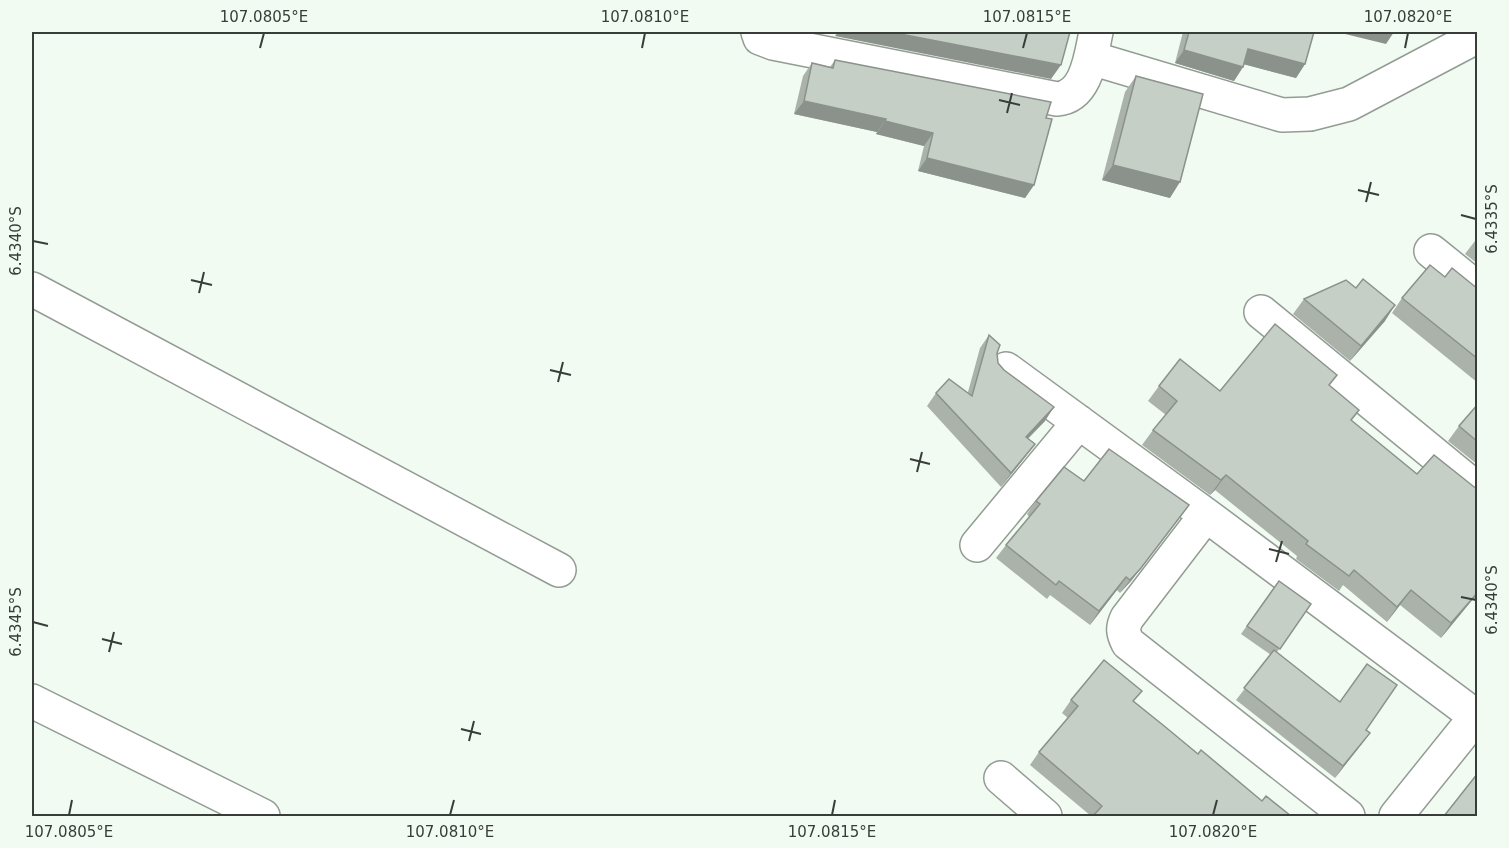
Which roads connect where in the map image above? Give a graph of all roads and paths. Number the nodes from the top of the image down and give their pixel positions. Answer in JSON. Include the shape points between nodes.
{"nodes":[{"id":1,"x":758,"y":32,"type":"edge"},
{"id":2,"x":1478,"y":36,"type":"edge"},
{"id":3,"x":1093,"y":45,"type":"edge"},
{"id":4,"x":1431,"y":250,"type":"dead end"},
{"id":5,"x":32,"y":289,"type":"edge"},
{"id":6,"x":1478,"y":289,"type":"edge"},
{"id":7,"x":1261,"y":312,"type":"dead end"},
{"id":8,"x":1006,"y":369,"type":"edge"},
{"id":9,"x":1078,"y":422,"type":"junction"},
{"id":10,"x":1478,"y":490,"type":"edge"},
{"id":11,"x":1206,"y":515,"type":"junction"},
{"id":12,"x":977,"y":545,"type":"dead end"},
{"id":13,"x":559,"y":570,"type":"dead end"},
{"id":14,"x":32,"y":701,"type":"edge"},
{"id":15,"x":1477,"y":716,"type":"edge"},
{"id":16,"x":1001,"y":778,"type":"dead end"},
{"id":17,"x":263,"y":816,"type":"edge"},
{"id":18,"x":1045,"y":816,"type":"edge"},
{"id":19,"x":1348,"y":816,"type":"edge"},
{"id":20,"x":1396,"y":816,"type":"edge"}],
"edges":[{"from":1,"to":3,"type":"street","via":[[760,38],[773,43],[1057,99],[1077,90]]},
{"from":2,"to":3,"type":"street","via":[[1349,104],[1310,114],[1282,115]]},
{"from":4,"to":6,"type":"street"},
{"from":5,"to":13,"type":"street"},
{"from":7,"to":10,"type":"street"},
{"from":8,"to":9,"type":"street"},
{"from":9,"to":11,"type":"street"},
{"from":9,"to":12,"type":"street"},
{"from":11,"to":15,"type":"street"},
{"from":11,"to":19,"type":"street","via":[[1127,618],[1123,634],[1128,643]]},
{"from":14,"to":17,"type":"street"},
{"from":15,"to":20,"type":"street"},
{"from":16,"to":18,"type":"street"}]}
